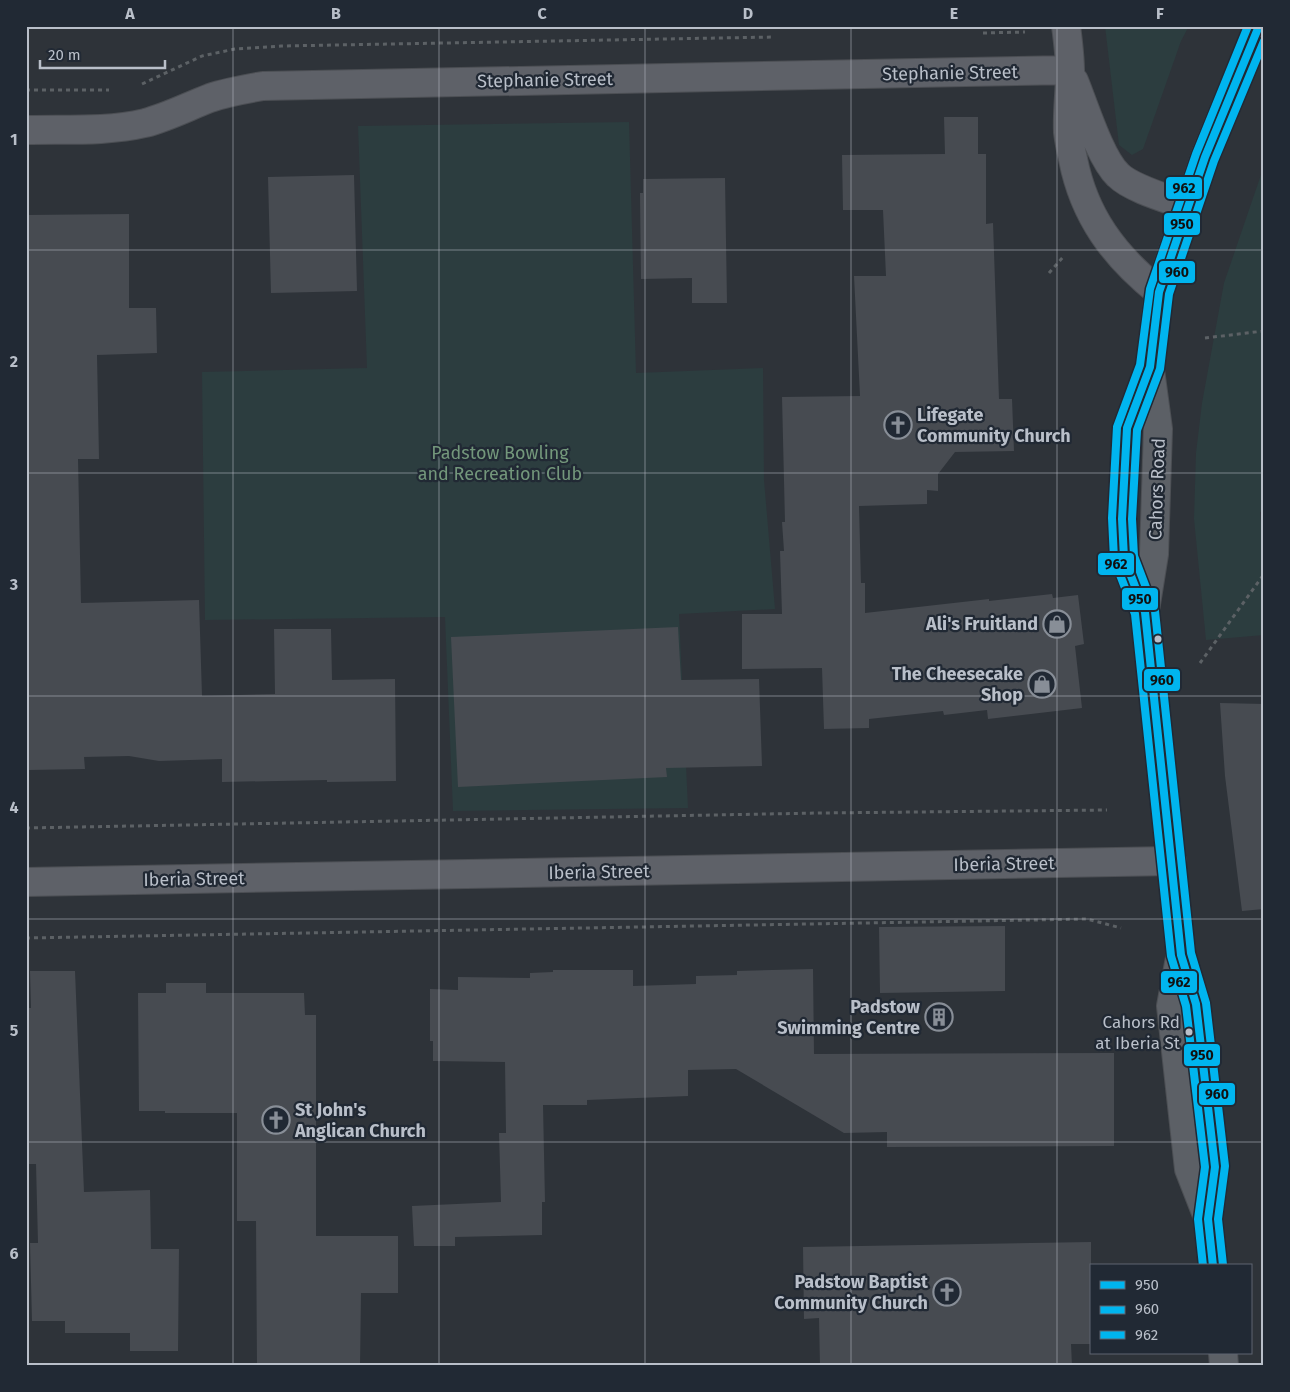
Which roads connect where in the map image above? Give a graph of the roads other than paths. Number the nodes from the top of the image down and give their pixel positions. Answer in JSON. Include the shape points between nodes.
{"nodes":[{"id":1,"x":1066,"y":26,"type":"edge"},
{"id":2,"x":1259,"y":26,"type":"edge"},
{"id":3,"x":1070,"y":70,"type":"junction"},
{"id":4,"x":26,"y":130,"type":"edge"},
{"id":5,"x":1188,"y":206,"type":"junction"},
{"id":6,"x":1159,"y":292,"type":"junction"},
{"id":7,"x":1172,"y":861,"type":"junction"},
{"id":8,"x":26,"y":882,"type":"edge"},
{"id":9,"x":1213,"y":1264,"type":"edge"}],
"edges":[{"from":1,"to":3,"type":"street"},
{"from":2,"to":5,"type":"main road","name":"Cahors Road"},
{"from":3,"to":4,"type":"street","name":"Stephanie Street","via":[[263,86],[211,98],[146,123]]},
{"from":3,"to":5,"type":"street","via":[[1108,164],[1118,176]]},
{"from":3,"to":6,"type":"street","via":[[1068,134],[1077,178],[1088,208],[1116,252]]},
{"from":5,"to":6,"type":"main road","name":"Cahors Road"},
{"from":6,"to":7,"type":"main road","name":"Cahors Road","via":[[1150,366],[1127,428],[1122,519],[1124,558],[1145,612]]},
{"from":7,"to":8,"type":"street","name":"Iberia Street"},
{"from":7,"to":9,"type":"main road","name":"Cahors Road","via":[[1180,955],[1172,1006],[1189,1168],[1208,1219]]}]}
